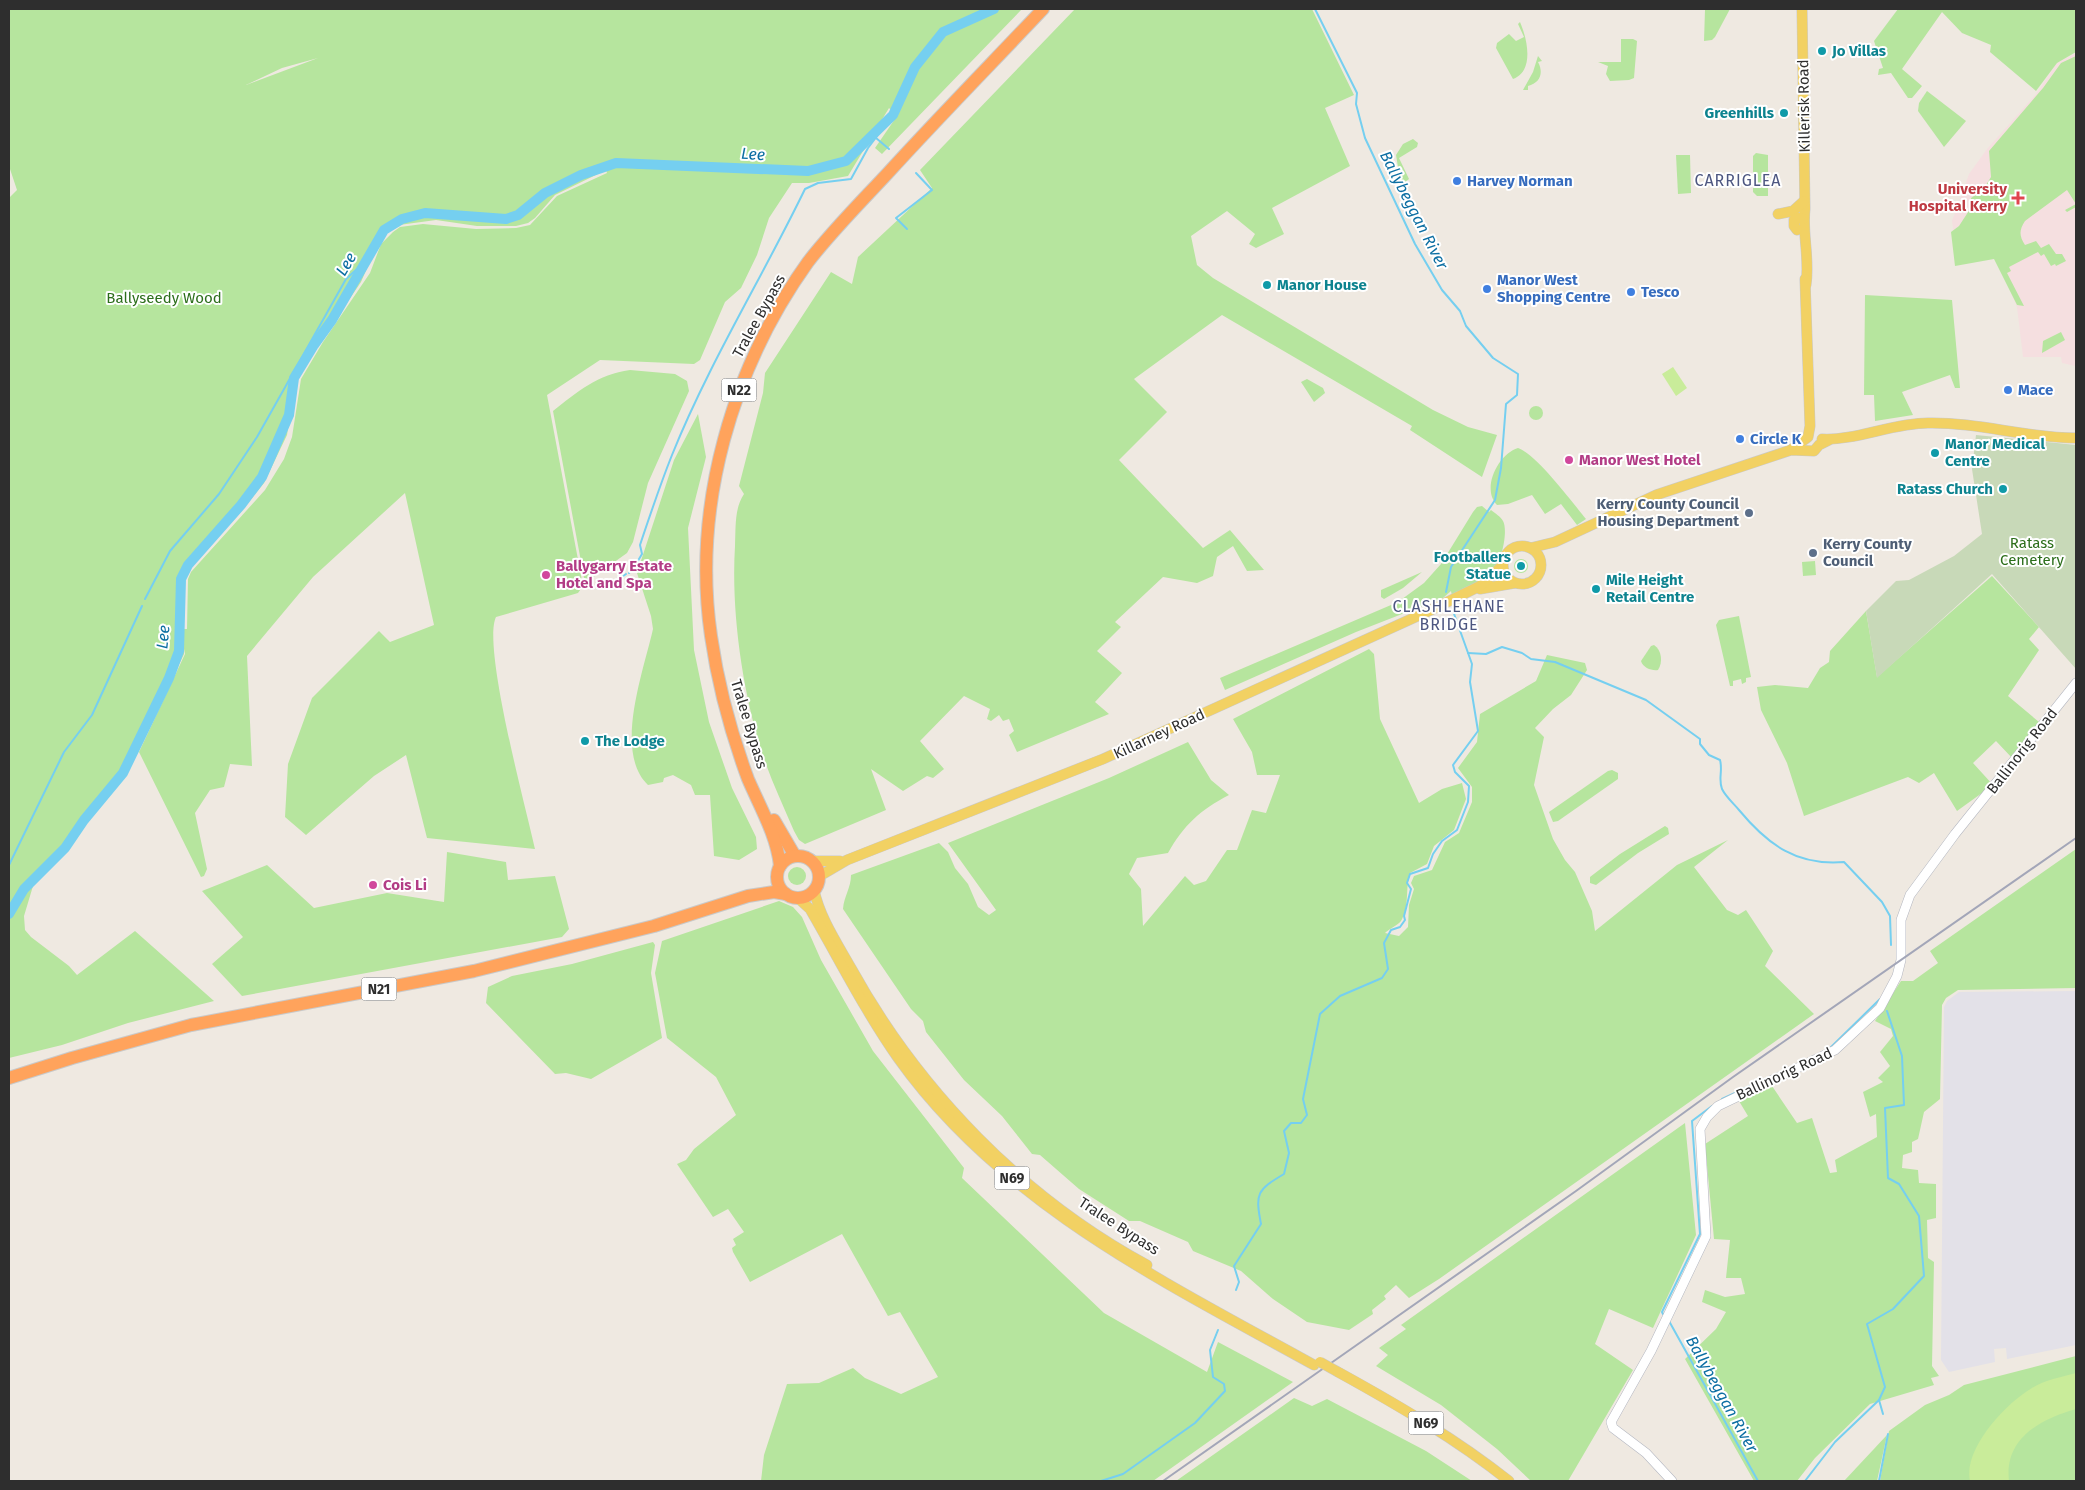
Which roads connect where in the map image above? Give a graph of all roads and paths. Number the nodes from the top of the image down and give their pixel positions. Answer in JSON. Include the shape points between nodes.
{"nodes":[{"id":1,"x":1043,"y":9,"type":"edge"},
{"id":2,"x":1052,"y":9,"type":"edge"},
{"id":3,"x":1802,"y":9,"type":"edge"},
{"id":4,"x":1804,"y":203,"type":"junction"},
{"id":5,"x":1778,"y":214,"type":"dead end"},
{"id":6,"x":2076,"y":438,"type":"edge"},
{"id":7,"x":1811,"y":441,"type":"junction"},
{"id":8,"x":1566,"y":538,"type":"junction"},
{"id":9,"x":1530,"y":548,"type":"junction"},
{"id":10,"x":1541,"y":562,"type":"junction"},
{"id":11,"x":1502,"y":566,"type":"junction"},
{"id":12,"x":1515,"y":584,"type":"junction"},
{"id":13,"x":1465,"y":594,"type":"junction"},
{"id":14,"x":2076,"y":683,"type":"edge"},
{"id":15,"x":795,"y":856,"type":"junction"},
{"id":16,"x":847,"y":860,"type":"junction"},
{"id":17,"x":811,"y":861,"type":"junction"},
{"id":18,"x":778,"y":871,"type":"junction"},
{"id":19,"x":818,"y":877,"type":"junction"},
{"id":20,"x":814,"y":890,"type":"junction"},
{"id":21,"x":748,"y":896,"type":"junction"},
{"id":22,"x":792,"y":896,"type":"junction"},
{"id":23,"x":9,"y":1078,"type":"edge"},
{"id":24,"x":1317,"y":1364,"type":"junction"},
{"id":25,"x":1335,"y":1374,"type":"junction"},
{"id":26,"x":1499,"y":1481,"type":"edge"},
{"id":27,"x":1510,"y":1481,"type":"edge"},
{"id":28,"x":1672,"y":1481,"type":"edge"}],
"edges":[{"from":1,"to":18,"type":"highway","name":"Tralee Bypass","number":"N22","via":[[812,257],[762,337],[730,419],[719,457],[708,529],[710,634],[737,748],[777,847]]},
{"from":2,"to":15,"type":"highway","name":"Tralee Bypass","number":"N22","via":[[822,257],[770,339],[737,422],[727,458],[716,532],[718,630],[730,695],[744,746],[768,809]]},
{"from":3,"to":4,"type":"main road","name":"Killerisk Road"},
{"from":4,"to":5,"type":"main road","via":[[1792,211]]},
{"from":4,"to":7,"type":"main road","name":"Killerisk Road","via":[[1801,224]]},
{"from":6,"to":7,"type":"main road","via":[[1966,424],[1929,423]]},
{"from":7,"to":8,"type":"main road","via":[[1656,495]]},
{"from":8,"to":9,"type":"main road"},
{"from":8,"to":10,"type":"main road"},
{"from":9,"to":10,"type":"main road","via":[[1537,552]]},
{"from":9,"to":11,"type":"main road","via":[[1521,546],[1510,550]]},
{"from":10,"to":12,"type":"main road","via":[[1535,580],[1524,585]]},
{"from":11,"to":12,"type":"main road","via":[[1508,579]]},
{"from":11,"to":13,"type":"main road","name":"Killarney Road","via":[[1492,578]]},
{"from":12,"to":13,"type":"main road","name":"Killarney Road"},
{"from":13,"to":16,"type":"main road","name":"Killarney Road","via":[[1103,759]]},
{"from":14,"to":28,"type":"street","name":"Ballinorig Road","via":[[1910,895],[1901,920],[1901,960],[1897,976],[1880,1008],[1835,1050],[1718,1106],[1706,1116],[1700,1129],[1706,1236],[1651,1351],[1611,1422],[1613,1428],[1646,1453]]},
{"from":15,"to":17,"type":"highway"},
{"from":15,"to":18,"type":"highway","via":[[786,859]]},
{"from":16,"to":17,"type":"main road","name":"Killarney Road"},
{"from":16,"to":19,"type":"main road","name":"Killarney Road"},
{"from":17,"to":19,"type":"highway"},
{"from":18,"to":21,"type":"highway","number":"N21"},
{"from":18,"to":22,"type":"highway","number":"N22","via":[[779,887]]},
{"from":19,"to":20,"type":"highway"},
{"from":20,"to":22,"type":"highway"},
{"from":20,"to":24,"type":"main road","name":"Tralee Bypass","number":"N69","via":[[828,927],[890,1032],[920,1074],[986,1146],[1049,1199],[1137,1260]]},
{"from":21,"to":22,"type":"highway","number":"N21","via":[[774,892]]},
{"from":21,"to":23,"type":"highway","number":"N21","via":[[635,931],[474,971],[191,1025]]},
{"from":22,"to":24,"type":"main road","name":"Tralee Bypass","number":"N69","via":[[810,909],[857,995],[899,1059],[929,1097],[979,1150],[1040,1202],[1130,1263]]},
{"from":24,"to":25,"type":"main road","name":"Tralee Bypass","number":"N69","bridge":true},
{"from":25,"to":26,"type":"main road","name":"Tralee Bypass","number":"N69","via":[[1419,1425]]},
{"from":25,"to":27,"type":"main road","name":"Tralee Bypass","number":"N69","via":[[1444,1434]]}]}
